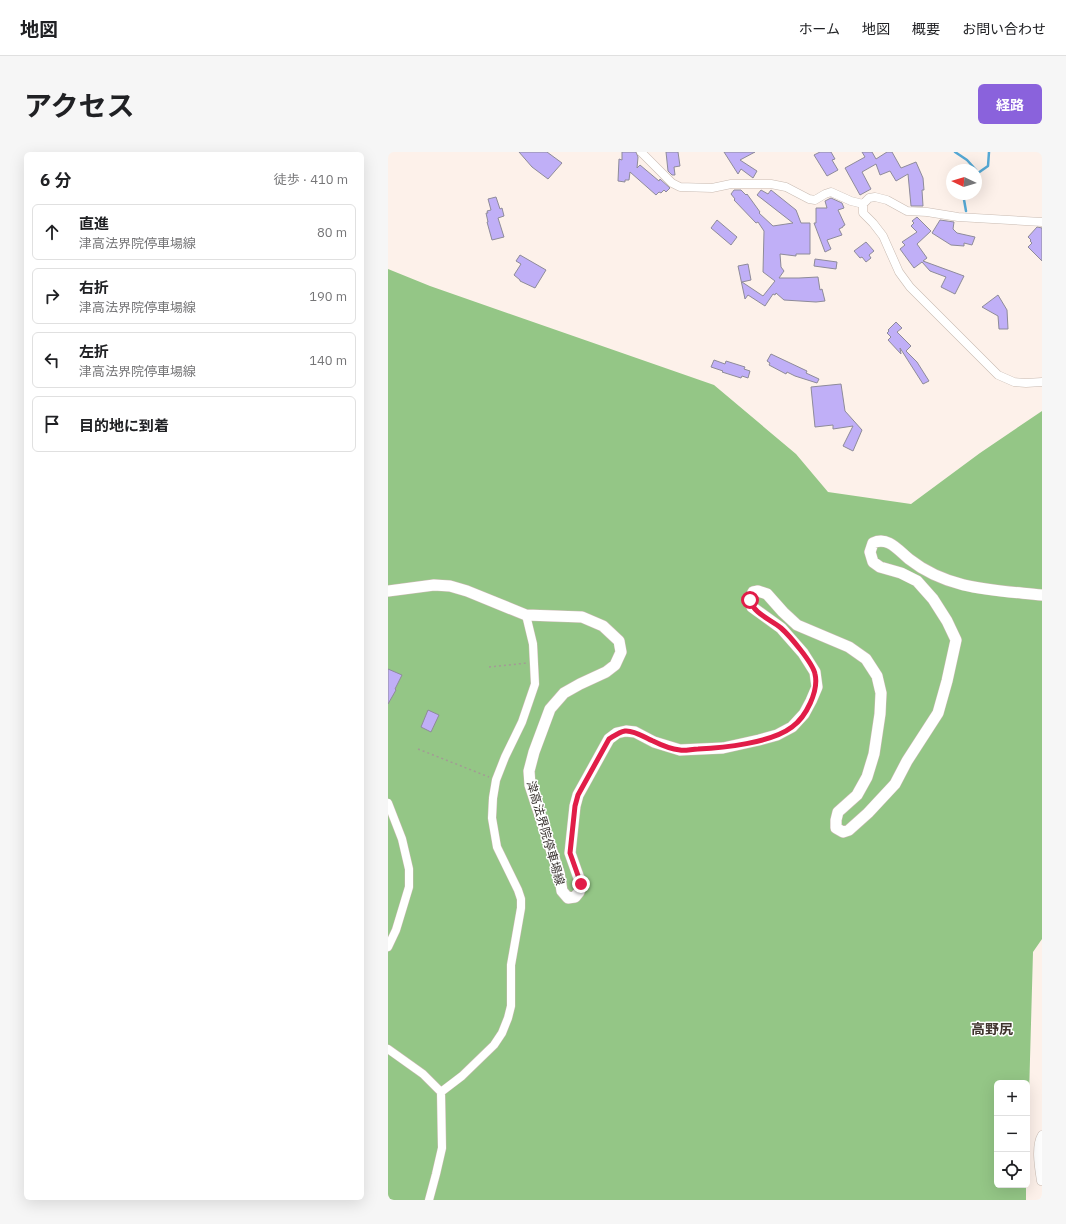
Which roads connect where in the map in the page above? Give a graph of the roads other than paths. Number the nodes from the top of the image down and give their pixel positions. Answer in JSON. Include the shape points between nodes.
{"nodes":[{"id":1,"x":641,"y":152,"type":"edge"},
{"id":2,"x":863,"y":204,"type":"junction"},
{"id":3,"x":1042,"y":222,"type":"edge"},
{"id":4,"x":1042,"y":382,"type":"edge"},
{"id":5,"x":388,"y":591,"type":"edge"},
{"id":6,"x":1042,"y":595,"type":"edge"},
{"id":7,"x":526,"y":615,"type":"junction"},
{"id":8,"x":388,"y":803,"type":"edge"},
{"id":9,"x":388,"y":947,"type":"edge"},
{"id":10,"x":388,"y":1049,"type":"edge"},
{"id":11,"x":441,"y":1092,"type":"junction"},
{"id":12,"x":1042,"y":1135,"type":"edge"},
{"id":13,"x":1041,"y":1181,"type":"edge"},
{"id":14,"x":429,"y":1200,"type":"edge"}],
"edges":[{"from":1,"to":2,"type":"street","via":[[672,183],[680,187],[712,188],[731,184],[771,184],[786,186],[809,199],[815,200],[831,192]]},
{"from":2,"to":3,"type":"street","via":[[869,198],[875,197],[887,200],[906,211]]},
{"from":2,"to":4,"type":"street","via":[[863,213],[883,236],[899,272],[910,287],[998,375],[1014,382]]},
{"from":5,"to":7,"type":"main road","name":"津高法界院停車場線","via":[[434,585],[450,586]]},
{"from":6,"to":7,"type":"main road","name":"津高法界院停車場線","via":[[972,587],[952,582],[932,574],[889,542],[880,540],[873,543],[870,552],[873,562],[917,581],[948,621],[956,640],[938,712],[895,784],[868,813],[849,830],[843,832],[836,828],[838,812],[857,795],[867,777],[874,754],[881,693],[877,676],[866,659],[849,647],[798,625],[766,594],[753,592],[750,600],[752,607],[781,628],[803,653],[815,672],[816,687],[804,714],[792,727],[777,735],[723,748],[680,750],[654,742],[636,732],[626,731],[617,733],[609,739],[578,795],[575,806],[570,853],[581,884],[576,897],[568,898],[562,890],[560,873],[530,785],[529,771],[550,709],[564,693],[616,665],[621,652],[619,641],[603,626],[582,617]]},
{"from":7,"to":11,"type":"street","via":[[533,644],[535,684],[522,722],[496,780],[492,818],[496,847],[521,899],[511,965],[511,1006],[502,1033],[494,1045]]},
{"from":8,"to":9,"type":"street","via":[[402,839],[410,887]]},
{"from":10,"to":11,"type":"street","via":[[424,1074]]},
{"from":11,"to":14,"type":"street","via":[[442,1148]]},
{"from":12,"to":13,"type":"street","via":[[1039,1139],[1038,1159]]}]}
